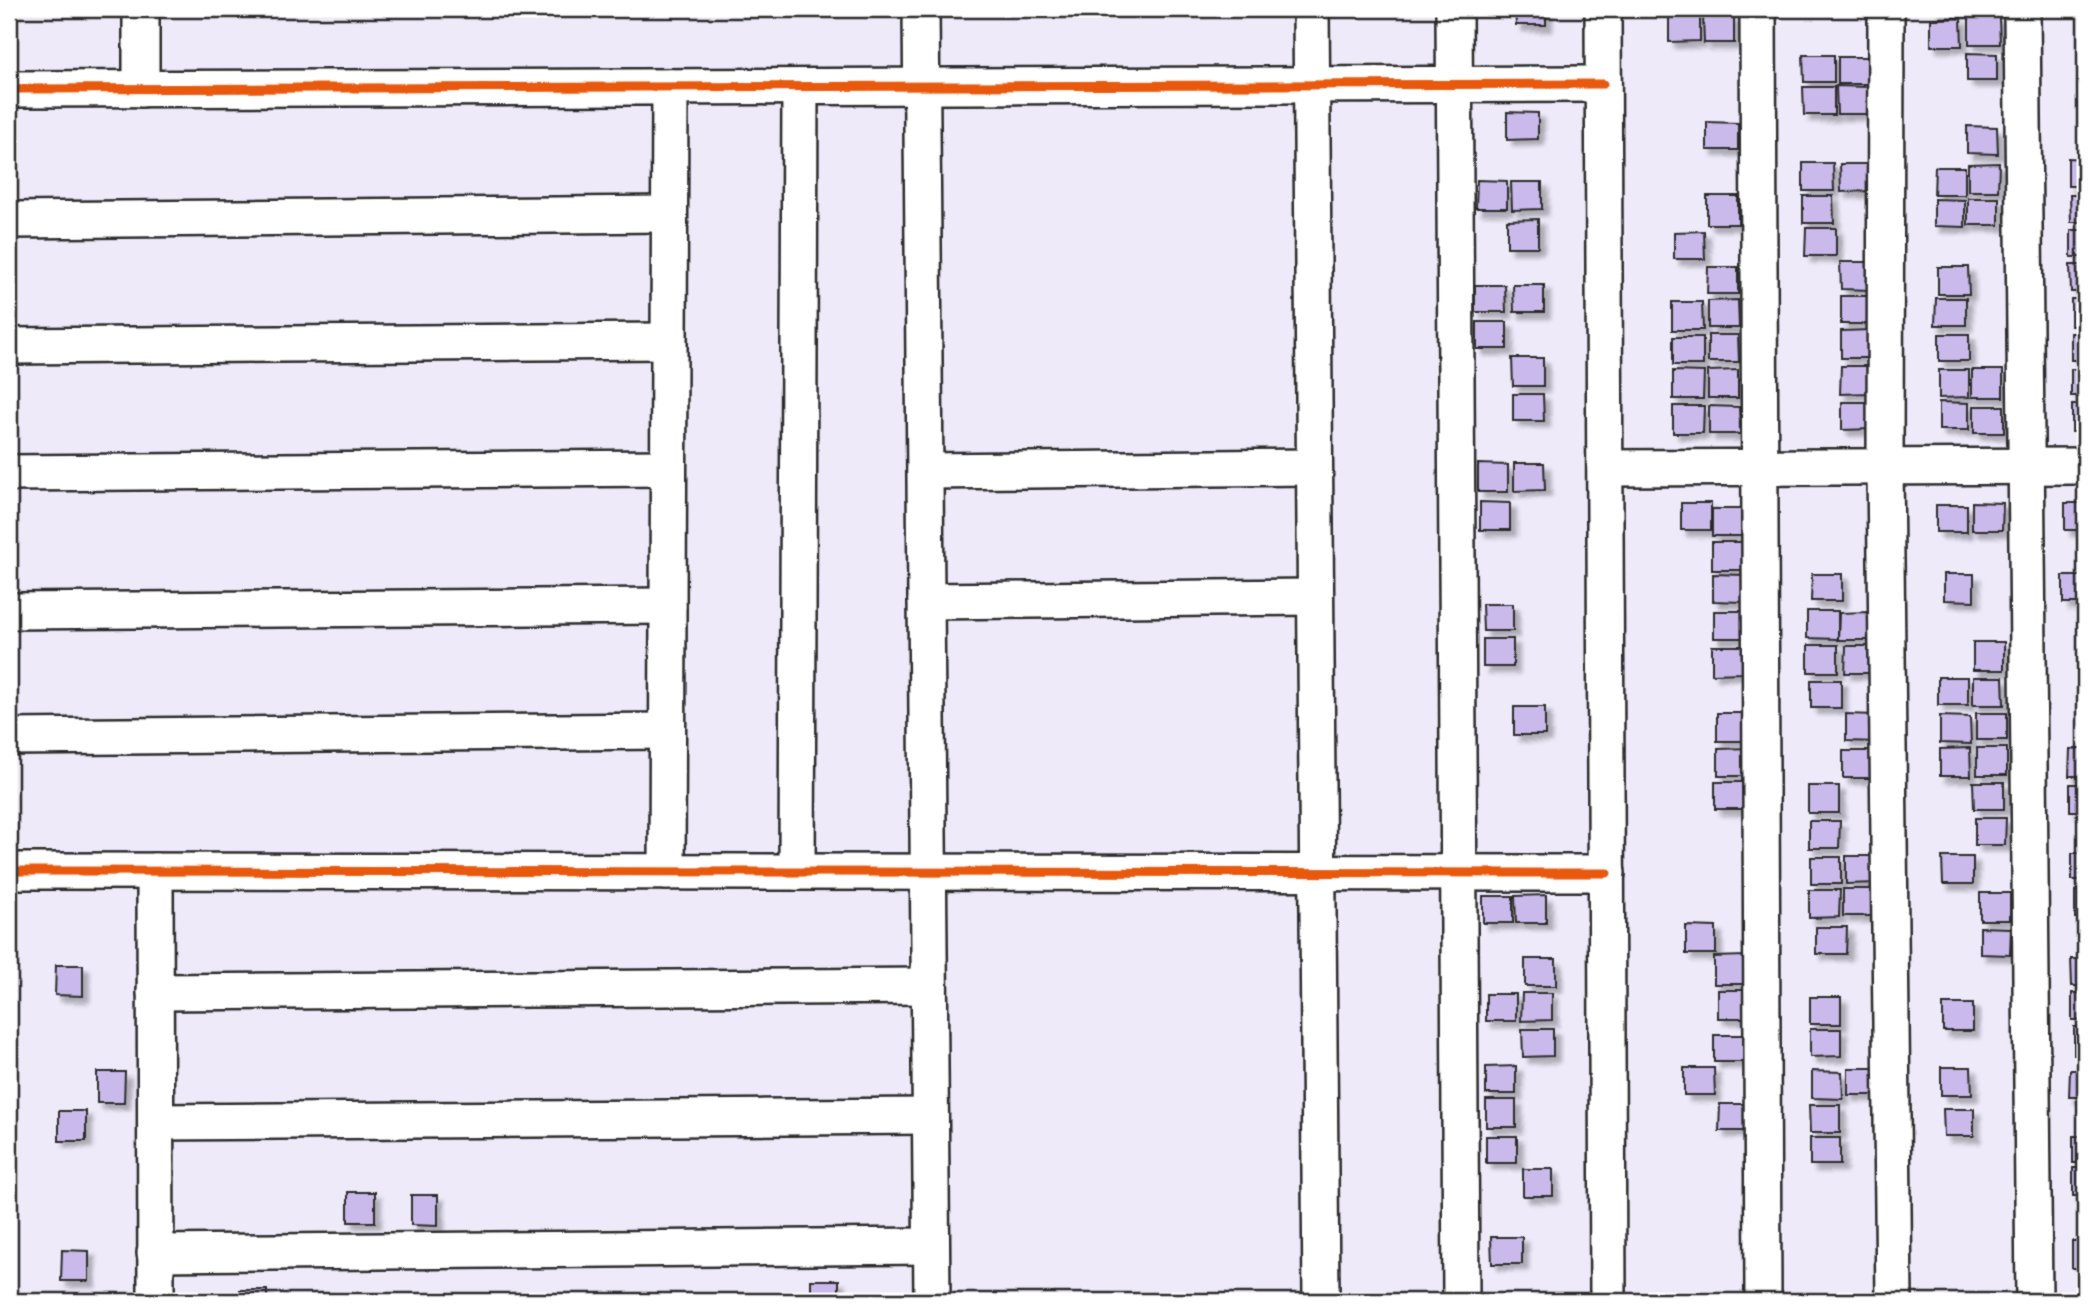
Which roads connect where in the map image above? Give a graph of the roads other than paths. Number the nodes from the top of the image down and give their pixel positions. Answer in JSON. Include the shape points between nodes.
{"nodes":[{"id":1,"x":141,"y":9,"type":"edge"},
{"id":2,"x":921,"y":9,"type":"edge"},
{"id":3,"x":1311,"y":9,"type":"edge"},
{"id":4,"x":1454,"y":9,"type":"edge"},
{"id":5,"x":1603,"y":9,"type":"edge"},
{"id":6,"x":1758,"y":9,"type":"edge"},
{"id":7,"x":1886,"y":9,"type":"edge"},
{"id":8,"x":2022,"y":9,"type":"edge"},
{"id":9,"x":1603,"y":84,"type":"junction"},
{"id":10,"x":1312,"y":85,"type":"junction"},
{"id":11,"x":1454,"y":85,"type":"junction"},
{"id":12,"x":922,"y":86,"type":"junction"},
{"id":13,"x":670,"y":87,"type":"junction"},
{"id":14,"x":800,"y":87,"type":"junction"},
{"id":15,"x":9,"y":89,"type":"edge"},
{"id":16,"x":141,"y":89,"type":"junction"},
{"id":17,"x":668,"y":214,"type":"junction"},
{"id":18,"x":9,"y":219,"type":"edge"},
{"id":19,"x":668,"y":341,"type":"junction"},
{"id":20,"x":9,"y":346,"type":"edge"},
{"id":21,"x":2085,"y":466,"type":"edge"},
{"id":22,"x":1314,"y":467,"type":"junction"},
{"id":23,"x":1762,"y":467,"type":"junction"},
{"id":24,"x":1885,"y":467,"type":"junction"},
{"id":25,"x":2025,"y":467,"type":"junction"},
{"id":26,"x":668,"y":468,"type":"junction"},
{"id":27,"x":1605,"y":468,"type":"junction"},
{"id":28,"x":926,"y":471,"type":"junction"},
{"id":29,"x":9,"y":473,"type":"edge"},
{"id":30,"x":1315,"y":597,"type":"junction"},
{"id":31,"x":926,"y":601,"type":"junction"},
{"id":32,"x":668,"y":606,"type":"junction"},
{"id":33,"x":9,"y":611,"type":"edge"},
{"id":34,"x":667,"y":731,"type":"junction"},
{"id":35,"x":9,"y":737,"type":"edge"},
{"id":36,"x":9,"y":871,"type":"edge"},
{"id":37,"x":155,"y":871,"type":"junction"},
{"id":38,"x":667,"y":872,"type":"junction"},
{"id":39,"x":797,"y":872,"type":"junction"},
{"id":40,"x":929,"y":872,"type":"junction"},
{"id":41,"x":1318,"y":873,"type":"junction"},
{"id":42,"x":1459,"y":873,"type":"junction"},
{"id":43,"x":1607,"y":873,"type":"junction"},
{"id":44,"x":929,"y":986,"type":"junction"},
{"id":45,"x":155,"y":992,"type":"junction"},
{"id":46,"x":930,"y":1116,"type":"junction"},
{"id":47,"x":156,"y":1122,"type":"junction"},
{"id":48,"x":931,"y":1246,"type":"junction"},
{"id":49,"x":155,"y":1252,"type":"junction"},
{"id":50,"x":156,"y":1301,"type":"edge"},
{"id":51,"x":932,"y":1301,"type":"edge"},
{"id":52,"x":1321,"y":1301,"type":"edge"},
{"id":53,"x":1461,"y":1301,"type":"edge"},
{"id":54,"x":1608,"y":1301,"type":"edge"},
{"id":55,"x":1763,"y":1301,"type":"edge"},
{"id":56,"x":1894,"y":1301,"type":"edge"},
{"id":57,"x":2034,"y":1301,"type":"edge"}],
"edges":[{"from":1,"to":16,"type":"street"},
{"from":2,"to":12,"type":"street"},
{"from":3,"to":10,"type":"street"},
{"from":4,"to":11,"type":"street"},
{"from":5,"to":9,"type":"street"},
{"from":6,"to":23,"type":"street"},
{"from":7,"to":24,"type":"street"},
{"from":8,"to":25,"type":"street"},
{"from":9,"to":11,"type":"street"},
{"from":9,"to":27,"type":"street"},
{"from":10,"to":11,"type":"street"},
{"from":10,"to":12,"type":"street"},
{"from":10,"to":22,"type":"street"},
{"from":11,"to":42,"type":"street"},
{"from":12,"to":14,"type":"street"},
{"from":12,"to":28,"type":"street"},
{"from":13,"to":14,"type":"street"},
{"from":13,"to":16,"type":"street"},
{"from":13,"to":17,"type":"street"},
{"from":14,"to":39,"type":"street"},
{"from":15,"to":16,"type":"street"},
{"from":17,"to":18,"type":"street"},
{"from":17,"to":19,"type":"street"},
{"from":19,"to":20,"type":"street"},
{"from":19,"to":26,"type":"street"},
{"from":21,"to":25,"type":"street"},
{"from":22,"to":28,"type":"street"},
{"from":22,"to":30,"type":"street"},
{"from":23,"to":24,"type":"street"},
{"from":23,"to":27,"type":"street"},
{"from":23,"to":55,"type":"street"},
{"from":24,"to":25,"type":"street"},
{"from":24,"to":56,"type":"street"},
{"from":25,"to":57,"type":"street"},
{"from":26,"to":29,"type":"street"},
{"from":26,"to":32,"type":"street"},
{"from":27,"to":43,"type":"street"},
{"from":28,"to":31,"type":"street"},
{"from":30,"to":31,"type":"street"},
{"from":30,"to":41,"type":"street"},
{"from":31,"to":40,"type":"street"},
{"from":32,"to":33,"type":"street"},
{"from":32,"to":34,"type":"street"},
{"from":34,"to":35,"type":"street"},
{"from":34,"to":38,"type":"street"},
{"from":36,"to":37,"type":"street"},
{"from":37,"to":38,"type":"street"},
{"from":37,"to":45,"type":"street"},
{"from":38,"to":39,"type":"street"},
{"from":39,"to":40,"type":"street"},
{"from":40,"to":41,"type":"street"},
{"from":40,"to":44,"type":"street"},
{"from":41,"to":42,"type":"street"},
{"from":41,"to":52,"type":"street"},
{"from":42,"to":43,"type":"street"},
{"from":42,"to":53,"type":"street"},
{"from":43,"to":54,"type":"street"},
{"from":44,"to":45,"type":"street"},
{"from":44,"to":46,"type":"street"},
{"from":45,"to":47,"type":"street"},
{"from":46,"to":47,"type":"street"},
{"from":46,"to":48,"type":"street"},
{"from":47,"to":49,"type":"street"},
{"from":48,"to":49,"type":"street"},
{"from":48,"to":51,"type":"street"},
{"from":49,"to":50,"type":"street"}]}
